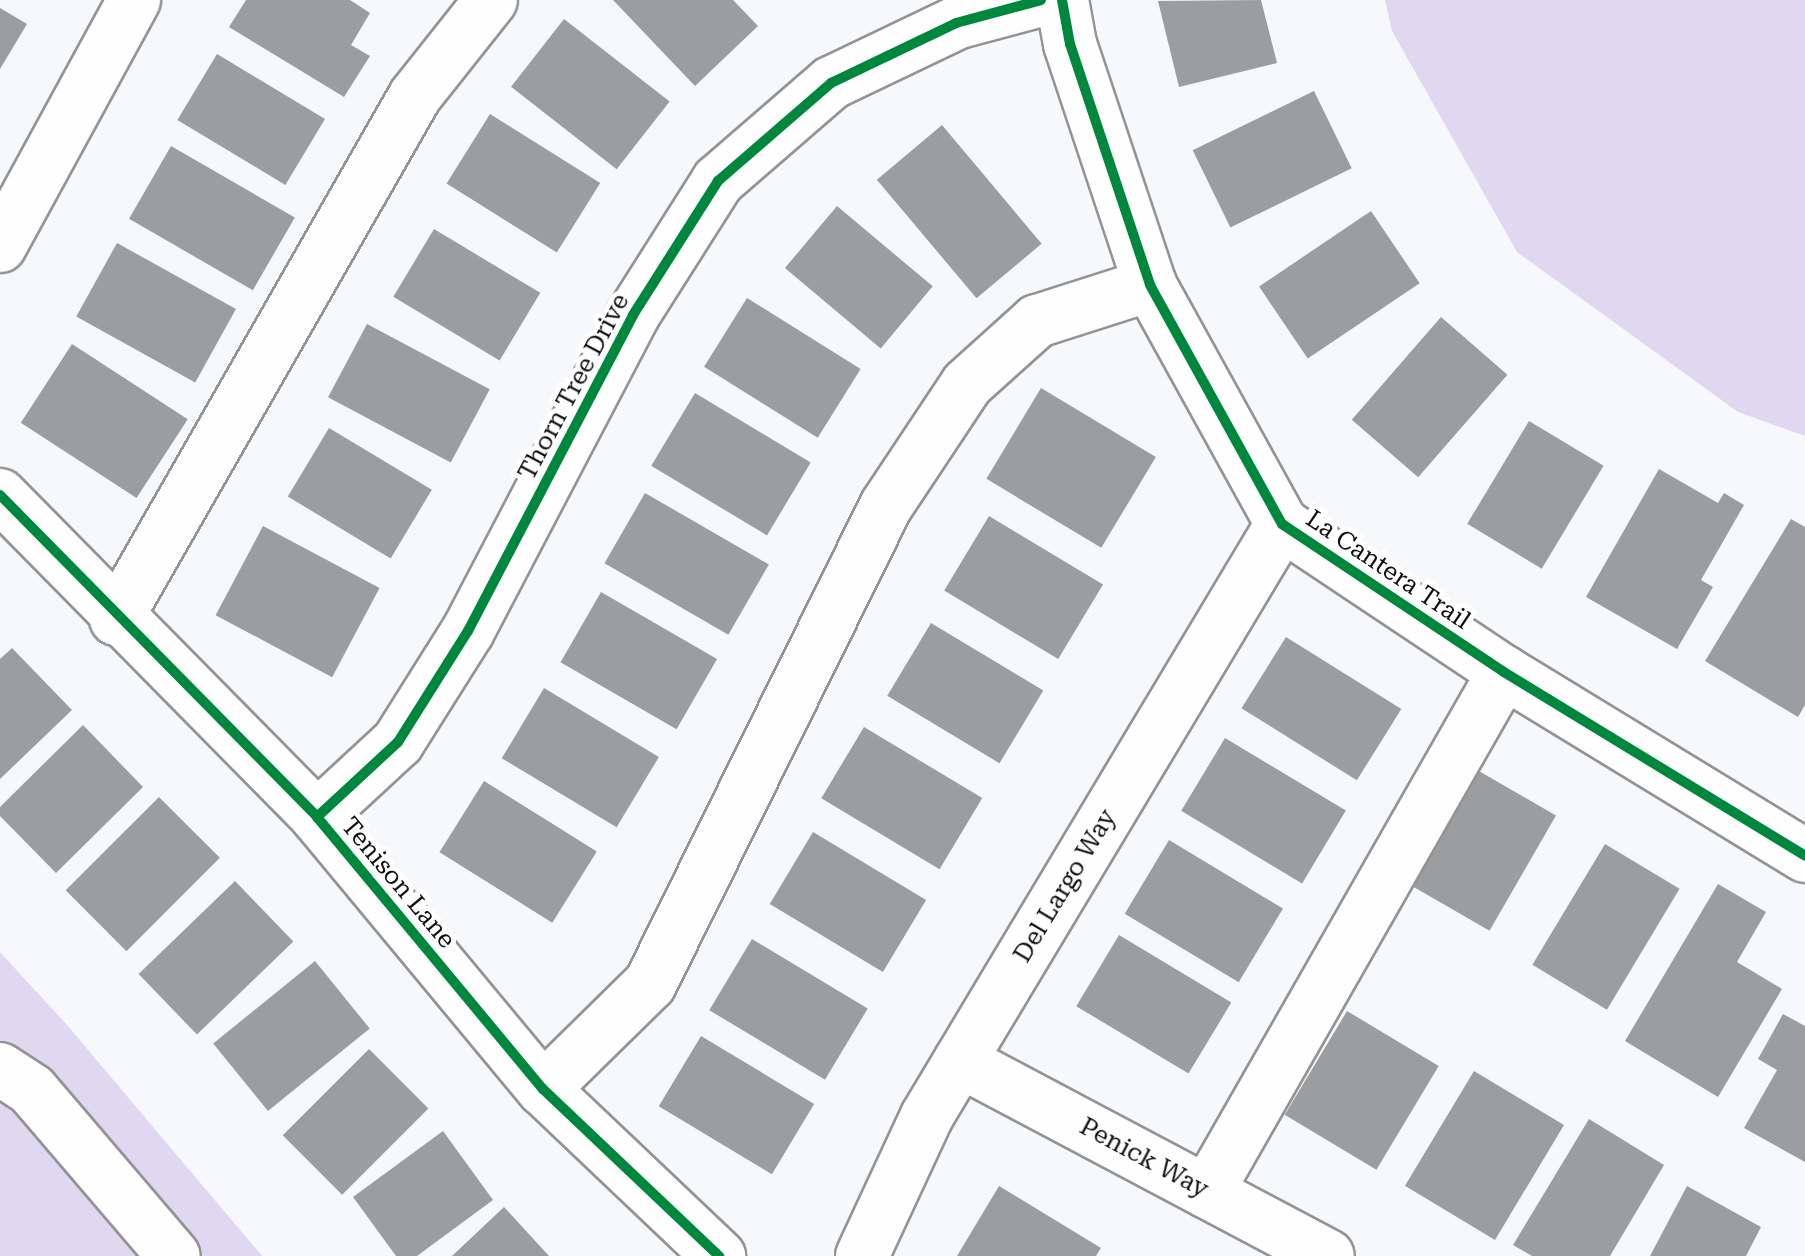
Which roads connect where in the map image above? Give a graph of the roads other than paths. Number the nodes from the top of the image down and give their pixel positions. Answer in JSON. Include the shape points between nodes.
{"nodes":[{"id":1,"x":134,"y":0,"type":"edge"},
{"id":2,"x":491,"y":0,"type":"edge"},
{"id":3,"x":1040,"y":0,"type":"edge"},
{"id":4,"x":1062,"y":0,"type":"edge"},
{"id":5,"x":0,"y":246,"type":"edge"},
{"id":6,"x":1150,"y":285,"type":"junction"},
{"id":7,"x":0,"y":495,"type":"edge"},
{"id":8,"x":1282,"y":524,"type":"junction"},
{"id":9,"x":116,"y":619,"type":"junction"},
{"id":10,"x":1504,"y":672,"type":"junction"},
{"id":11,"x":317,"y":816,"type":"junction"},
{"id":12,"x":1805,"y":856,"type":"edge"},
{"id":13,"x":960,"y":1061,"type":"junction"},
{"id":14,"x":0,"y":1069,"type":"edge"},
{"id":15,"x":543,"y":1089,"type":"junction"},
{"id":16,"x":1207,"y":1192,"type":"junction"},
{"id":17,"x":174,"y":1256,"type":"edge"},
{"id":18,"x":719,"y":1256,"type":"edge"},
{"id":19,"x":862,"y":1256,"type":"edge"},
{"id":20,"x":1328,"y":1256,"type":"edge"}],
"edges":[{"from":1,"to":5,"type":"street"},
{"from":2,"to":9,"type":"street","via":[[415,96]]},
{"from":3,"to":11,"type":"street","name":"Thorn Tree Drive","via":[[956,23],[831,83],[718,181],[632,315],[468,631],[398,742]]},
{"from":4,"to":6,"type":"street","name":"La Cantera Trail","via":[[1070,44]]},
{"from":6,"to":8,"type":"street","name":"La Cantera Trail"},
{"from":6,"to":15,"type":"street","via":[[1037,320],[966,384],[886,506],[650,984]]},
{"from":7,"to":9,"type":"street","name":"Tenison Lane"},
{"from":8,"to":10,"type":"street","name":"La Cantera Trail"},
{"from":8,"to":13,"type":"street","name":"Del Largo Way"},
{"from":9,"to":11,"type":"street","name":"Tenison Lane"},
{"from":10,"to":12,"type":"street","name":"La Cantera Trail"},
{"from":10,"to":16,"type":"street"},
{"from":11,"to":15,"type":"street","name":"Tenison Lane"},
{"from":13,"to":16,"type":"street","name":"Penick Way"},
{"from":13,"to":19,"type":"street","name":"Del Largo Way"},
{"from":14,"to":17,"type":"street","via":[[32,1090]]},
{"from":15,"to":18,"type":"street","name":"Tenison Lane"},
{"from":16,"to":20,"type":"street","name":"Penick Way"}]}
